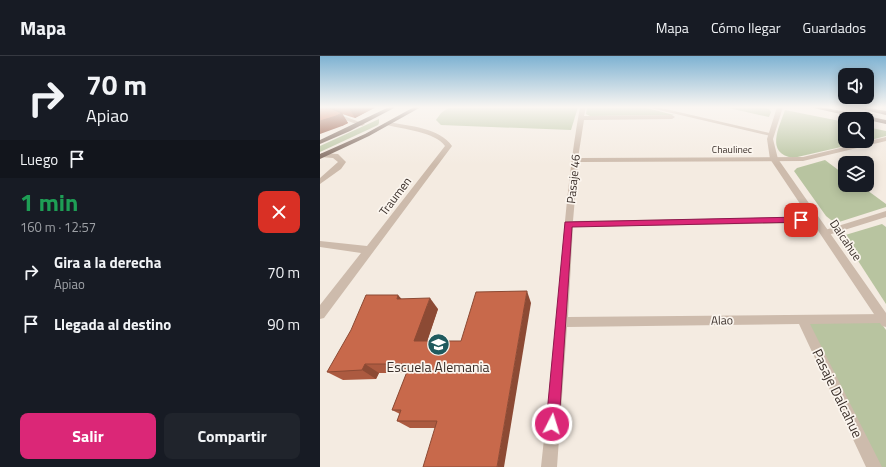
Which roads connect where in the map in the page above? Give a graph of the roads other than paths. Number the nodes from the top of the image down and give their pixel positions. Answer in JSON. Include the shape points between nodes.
{"nodes":[{"id":1,"x":357,"y":126,"type":"edge"},
{"id":2,"x":384,"y":126,"type":"edge"},
{"id":3,"x":398,"y":126,"type":"edge"},
{"id":4,"x":580,"y":126,"type":"edge"},
{"id":5,"x":735,"y":126,"type":"edge"},
{"id":6,"x":774,"y":126,"type":"edge"},
{"id":7,"x":771,"y":134,"type":"junction"},
{"id":8,"x":886,"y":140,"type":"edge"},
{"id":9,"x":320,"y":142,"type":"edge"},
{"id":10,"x":321,"y":156,"type":"edge"},
{"id":11,"x":774,"y":159,"type":"junction"},
{"id":12,"x":575,"y":160,"type":"junction"},
{"id":13,"x":320,"y":182,"type":"edge"},
{"id":14,"x":886,"y":214,"type":"edge"},
{"id":15,"x":816,"y":220,"type":"junction"},
{"id":16,"x":568,"y":224,"type":"junction"},
{"id":17,"x":825,"y":233,"type":"junction"},
{"id":18,"x":320,"y":244,"type":"edge"},
{"id":19,"x":369,"y":250,"type":"junction"},
{"id":20,"x":320,"y":314,"type":"edge"},
{"id":21,"x":802,"y":319,"type":"junction"},
{"id":22,"x":885,"y":320,"type":"edge"},
{"id":23,"x":562,"y":322,"type":"junction"},
{"id":24,"x":549,"y":467,"type":"edge"},
{"id":25,"x":874,"y":467,"type":"edge"}],
"edges":[{"from":1,"to":9,"type":"main road"},
{"from":2,"to":10,"type":"main road"},
{"from":3,"to":19,"type":"street","name":"Traumen","via":[[445,139],[449,146]]},
{"from":4,"to":12,"type":"street","name":"Pasaje 46"},
{"from":5,"to":7,"type":"street"},
{"from":6,"to":7,"type":"street","name":"Dalcahue"},
{"from":7,"to":11,"type":"street","name":"Dalcahue"},
{"from":8,"to":11,"type":"street","name":"Chaulinec","via":[[803,159]]},
{"from":10,"to":13,"type":"street","via":[[336,156],[342,162]]},
{"from":11,"to":12,"type":"street","name":"Chaulinec"},
{"from":11,"to":15,"type":"street","name":"Dalcahue"},
{"from":12,"to":16,"type":"street","name":"Pasaje 46"},
{"from":14,"to":17,"type":"street"},
{"from":15,"to":16,"type":"street"},
{"from":15,"to":17,"type":"street","name":"Dalcahue"},
{"from":16,"to":23,"type":"street","name":"Pasaje 46"},
{"from":17,"to":22,"type":"street","name":"Dalcahue"},
{"from":18,"to":19,"type":"street"},
{"from":19,"to":20,"type":"street","name":"Traumen"},
{"from":21,"to":22,"type":"street","name":"Alao"},
{"from":21,"to":23,"type":"street","name":"Alao"},
{"from":21,"to":25,"type":"street","name":"Pasaje Dalcahue"},
{"from":23,"to":24,"type":"street","name":"Pasaje 46"}]}
